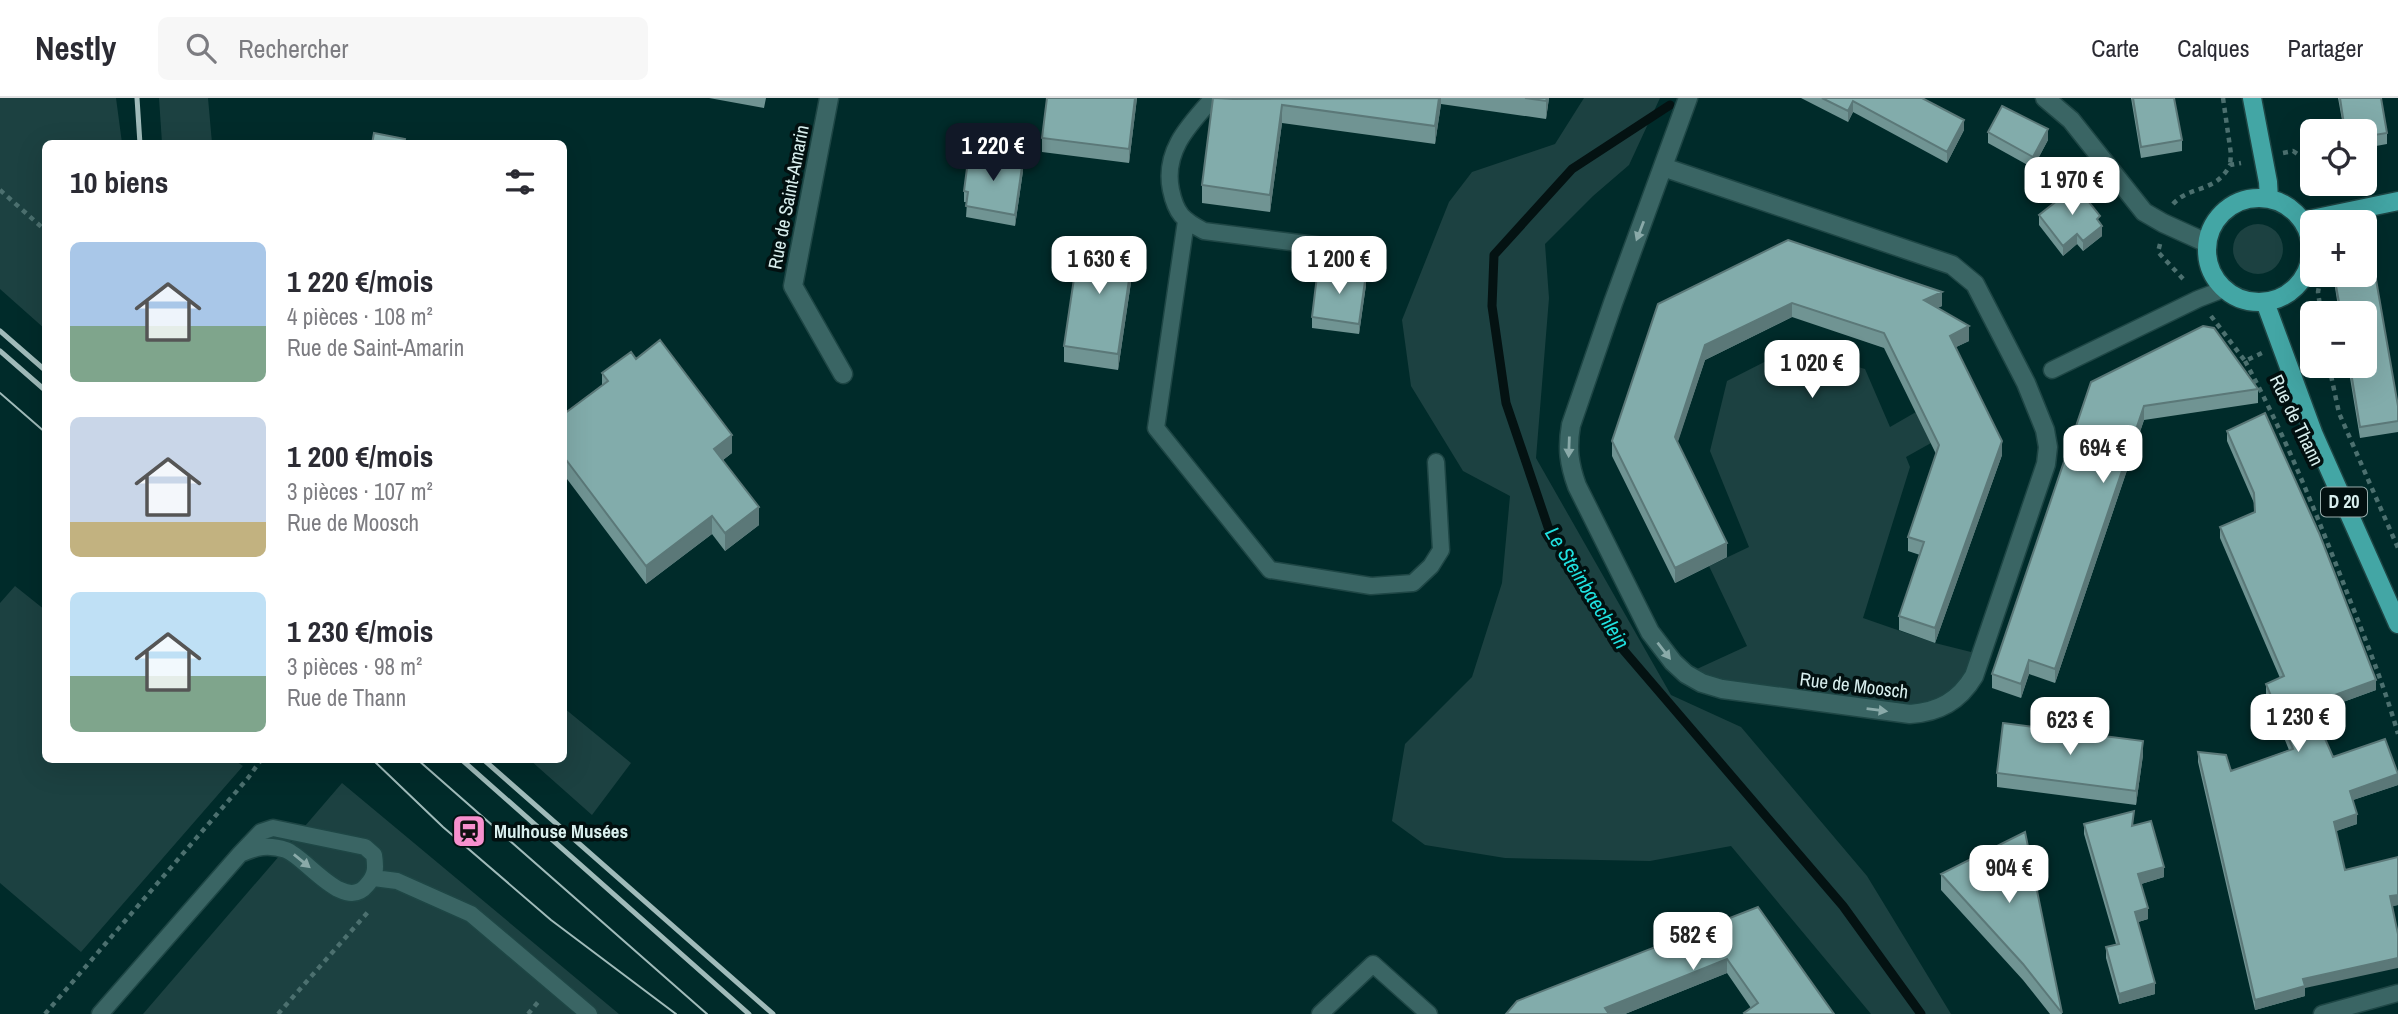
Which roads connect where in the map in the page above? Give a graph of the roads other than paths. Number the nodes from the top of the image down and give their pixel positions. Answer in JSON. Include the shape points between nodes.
{"nodes":[{"id":1,"x":829,"y":98,"type":"edge"},
{"id":2,"x":1213,"y":98,"type":"edge"},
{"id":3,"x":1688,"y":98,"type":"edge"},
{"id":4,"x":2045,"y":98,"type":"edge"},
{"id":5,"x":2252,"y":98,"type":"edge"},
{"id":6,"x":1663,"y":167,"type":"junction"},
{"id":7,"x":2269,"y":199,"type":"junction"},
{"id":8,"x":2398,"y":201,"type":"edge"},
{"id":9,"x":2355,"y":210,"type":"edge"},
{"id":10,"x":2300,"y":219,"type":"edge"},
{"id":11,"x":1186,"y":221,"type":"junction"},
{"id":12,"x":2207,"y":243,"type":"junction"},
{"id":13,"x":1331,"y":247,"type":"dead end"},
{"id":14,"x":2300,"y":279,"type":"edge"},
{"id":15,"x":2224,"y":289,"type":"junction"},
{"id":16,"x":2265,"y":302,"type":"junction"},
{"id":17,"x":2052,"y":370,"type":"dead end"},
{"id":18,"x":843,"y":374,"type":"dead end"},
{"id":19,"x":1436,"y":462,"type":"dead end"},
{"id":20,"x":2397,"y":619,"type":"edge"},
{"id":21,"x":240,"y":854,"type":"junction"},
{"id":22,"x":374,"y":878,"type":"junction"},
{"id":23,"x":2398,"y":993,"type":"edge"},
{"id":24,"x":100,"y":1014,"type":"edge"},
{"id":25,"x":589,"y":1014,"type":"edge"},
{"id":26,"x":1320,"y":1014,"type":"edge"},
{"id":27,"x":1429,"y":1014,"type":"edge"},
{"id":28,"x":2322,"y":1014,"type":"edge"}],
"edges":[{"from":1,"to":18,"type":"street","name":"Rue de Saint-Amarin","via":[[793,286]]},
{"from":2,"to":11,"type":"lane","via":[[1189,124],[1171,155],[1169,180],[1175,207]]},
{"from":3,"to":6,"type":"street","name":"Rue de Moosch"},
{"from":4,"to":12,"type":"street","via":[[2071,120],[2144,212]]},
{"from":5,"to":7,"type":"main road"},
{"from":6,"to":6,"type":"street","name":"Rue de Moosch","one_way":true,"via":[[1568,444],[1577,486],[1650,632],[1686,674],[1722,689],[1910,714],[1941,707],[1965,691],[1974,676],[2046,464],[2045,430],[2026,383],[1975,284],[1952,265]]},
{"from":7,"to":10,"type":"main road"},
{"from":7,"to":12,"type":"main road","via":[[2233,205],[2214,223]]},
{"from":8,"to":9,"type":"main road"},
{"from":11,"to":13,"type":"lane","via":[[1204,231]]},
{"from":11,"to":19,"type":"lane","via":[[1156,428],[1270,570],[1371,586],[1413,583],[1441,550]]},
{"from":12,"to":15,"type":"main road","via":[[2208,262]]},
{"from":14,"to":16,"type":"main road","via":[[2292,290]]},
{"from":15,"to":16,"type":"main road","via":[[2243,300]]},
{"from":15,"to":17,"type":"lane"},
{"from":16,"to":20,"type":"main road","name":"Rue de Thann","number":"D 20","via":[[2314,435]]},
{"from":21,"to":22,"type":"lane","one_way":true,"via":[[258,846],[289,851],[338,890],[350,893],[363,890]]},
{"from":21,"to":22,"type":"lane","via":[[261,832],[273,828],[365,847],[374,855]]},
{"from":21,"to":24,"type":"lane"},
{"from":22,"to":25,"type":"lane","via":[[397,881],[471,914]]},
{"from":23,"to":28,"type":"lane"},
{"from":26,"to":27,"type":"lane","via":[[1373,964]]}]}
